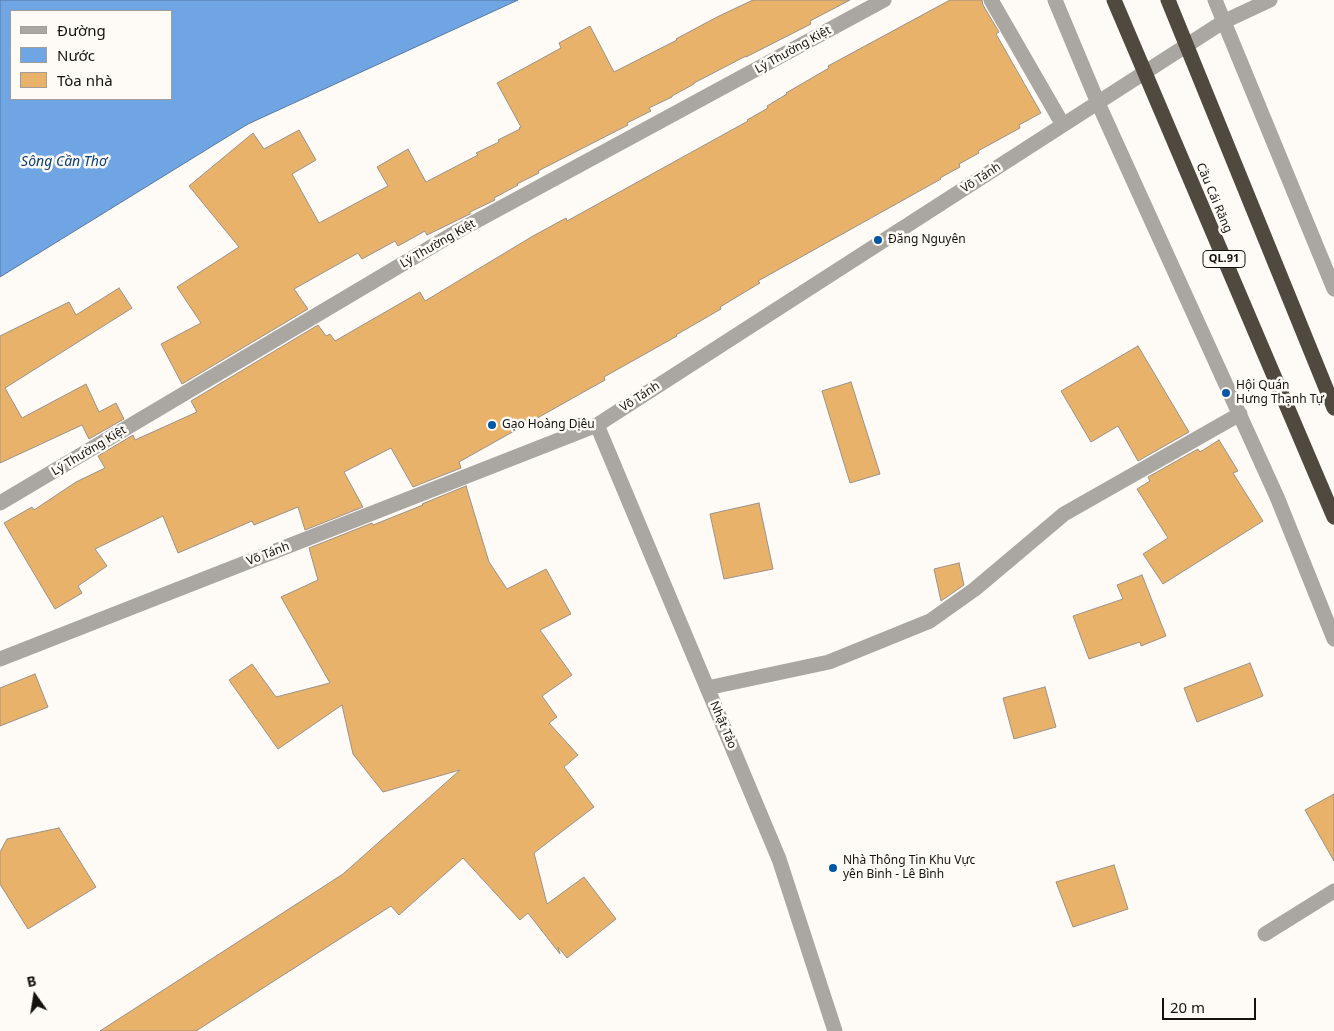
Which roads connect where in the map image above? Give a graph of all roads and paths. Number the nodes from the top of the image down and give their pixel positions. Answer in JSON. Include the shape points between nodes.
{"nodes":[{"id":1,"x":884,"y":0,"type":"edge"},
{"id":2,"x":991,"y":0,"type":"edge"},
{"id":3,"x":1054,"y":0,"type":"edge"},
{"id":4,"x":1114,"y":0,"type":"edge"},
{"id":5,"x":1168,"y":0,"type":"edge"},
{"id":6,"x":1215,"y":0,"type":"edge"},
{"id":7,"x":1270,"y":0,"type":"edge"},
{"id":8,"x":1223,"y":22,"type":"junction"},
{"id":9,"x":1098,"y":103,"type":"junction"},
{"id":10,"x":1063,"y":125,"type":"junction"},
{"id":11,"x":1334,"y":289,"type":"edge"},
{"id":12,"x":1334,"y":408,"type":"edge"},
{"id":13,"x":1240,"y":414,"type":"junction"},
{"id":14,"x":597,"y":425,"type":"junction"},
{"id":15,"x":0,"y":504,"type":"edge"},
{"id":16,"x":1334,"y":517,"type":"edge"},
{"id":17,"x":1334,"y":639,"type":"edge"},
{"id":18,"x":0,"y":659,"type":"edge"},
{"id":19,"x":708,"y":688,"type":"junction"},
{"id":20,"x":1334,"y":891,"type":"edge"},
{"id":21,"x":1266,"y":934,"type":"dead end"},
{"id":22,"x":835,"y":1031,"type":"edge"}],
"edges":[{"from":1,"to":15,"type":"street","name":"Lý Thường Kiệt","via":[[458,231]]},
{"from":2,"to":10,"type":"street"},
{"from":3,"to":9,"type":"street"},
{"from":4,"to":16,"type":"highway","name":"Cầu Cái Răng","number":"QL.91","bridge":true},
{"from":5,"to":12,"type":"highway","bridge":true},
{"from":6,"to":8,"type":"street"},
{"from":7,"to":8,"type":"street","name":"Võ Tánh"},
{"from":8,"to":9,"type":"street","name":"Võ Tánh"},
{"from":8,"to":11,"type":"street"},
{"from":9,"to":10,"type":"street","name":"Võ Tánh"},
{"from":9,"to":13,"type":"street"},
{"from":10,"to":14,"type":"street","name":"Võ Tánh"},
{"from":13,"to":17,"type":"street","via":[[1278,497]]},
{"from":13,"to":19,"type":"street","via":[[1064,514],[930,621],[829,662]]},
{"from":14,"to":18,"type":"street","name":"Võ Tánh"},
{"from":14,"to":19,"type":"street","name":"Nhật Tảo"},
{"from":19,"to":22,"type":"street","name":"Nhật Tảo","via":[[779,859]]},
{"from":20,"to":21,"type":"street"}]}
